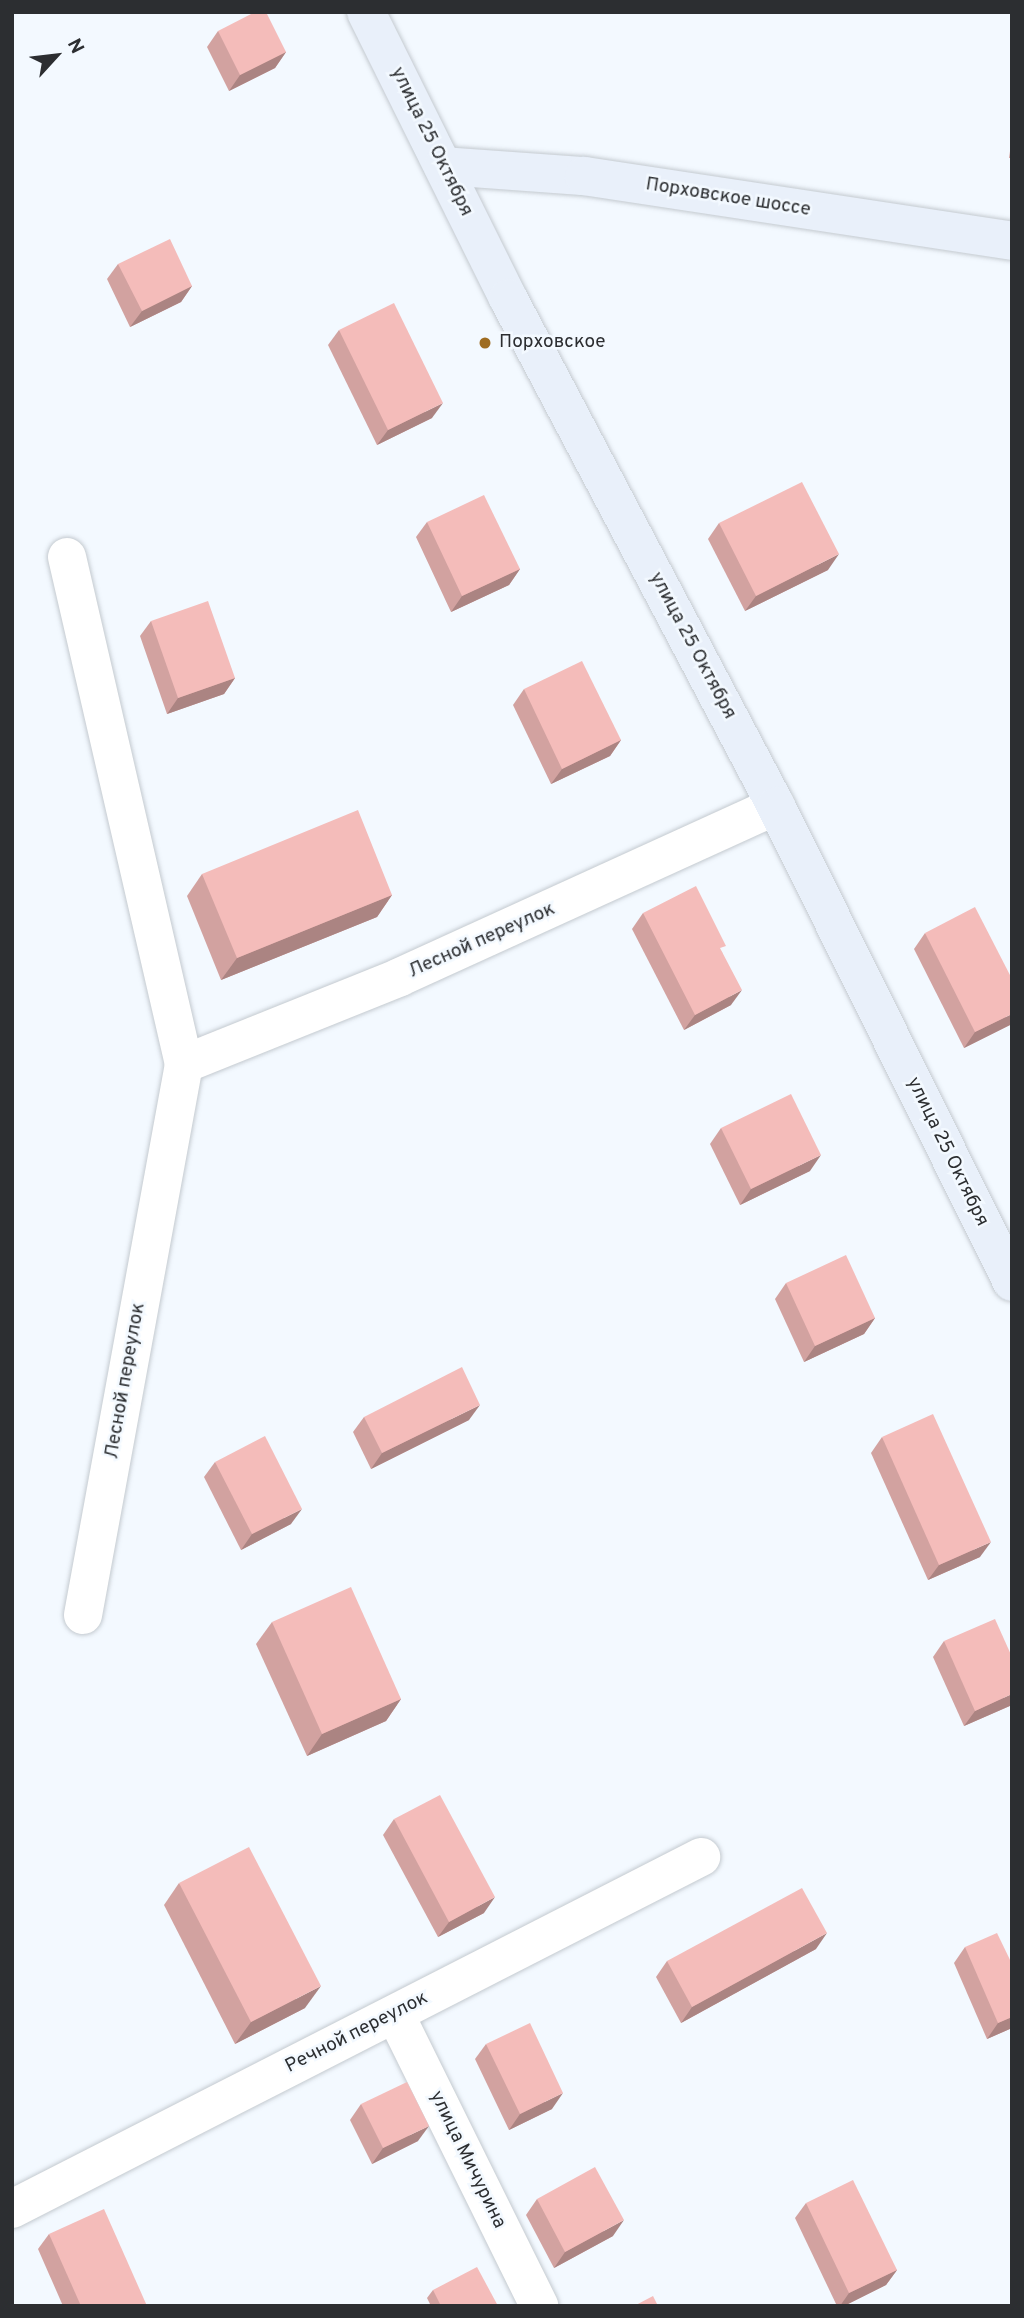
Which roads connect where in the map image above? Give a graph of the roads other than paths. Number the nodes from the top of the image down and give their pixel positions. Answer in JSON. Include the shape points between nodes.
{"nodes":[{"id":1,"x":366,"y":12,"type":"edge"},
{"id":2,"x":443,"y":166,"type":"junction"},
{"id":3,"x":1012,"y":241,"type":"edge"},
{"id":4,"x":67,"y":556,"type":"dead end"},
{"id":5,"x":776,"y":806,"type":"junction"},
{"id":6,"x":184,"y":1065,"type":"junction"},
{"id":7,"x":1012,"y":1282,"type":"edge"},
{"id":8,"x":83,"y":1615,"type":"dead end"},
{"id":9,"x":701,"y":1857,"type":"dead end"},
{"id":10,"x":395,"y":2014,"type":"junction"},
{"id":11,"x":12,"y":2209,"type":"edge"},
{"id":12,"x":540,"y":2306,"type":"edge"}],
"edges":[{"from":1,"to":2,"type":"main road","name":"улица 25 Октября"},
{"from":2,"to":3,"type":"main road","name":"Порховское шоссе","via":[[584,176]]},
{"from":2,"to":5,"type":"main road","name":"улица 25 Октября"},
{"from":4,"to":6,"type":"street","name":"Лесной переулок"},
{"from":5,"to":6,"type":"street","name":"Лесной переулок","via":[[400,977]]},
{"from":5,"to":7,"type":"main road","name":"улица 25 Октября"},
{"from":6,"to":8,"type":"street","name":"Лесной переулок"},
{"from":9,"to":10,"type":"street","name":"Речной переулок"},
{"from":10,"to":11,"type":"street","name":"Речной переулок"},
{"from":10,"to":12,"type":"street","name":"улица Мичурина"}]}
